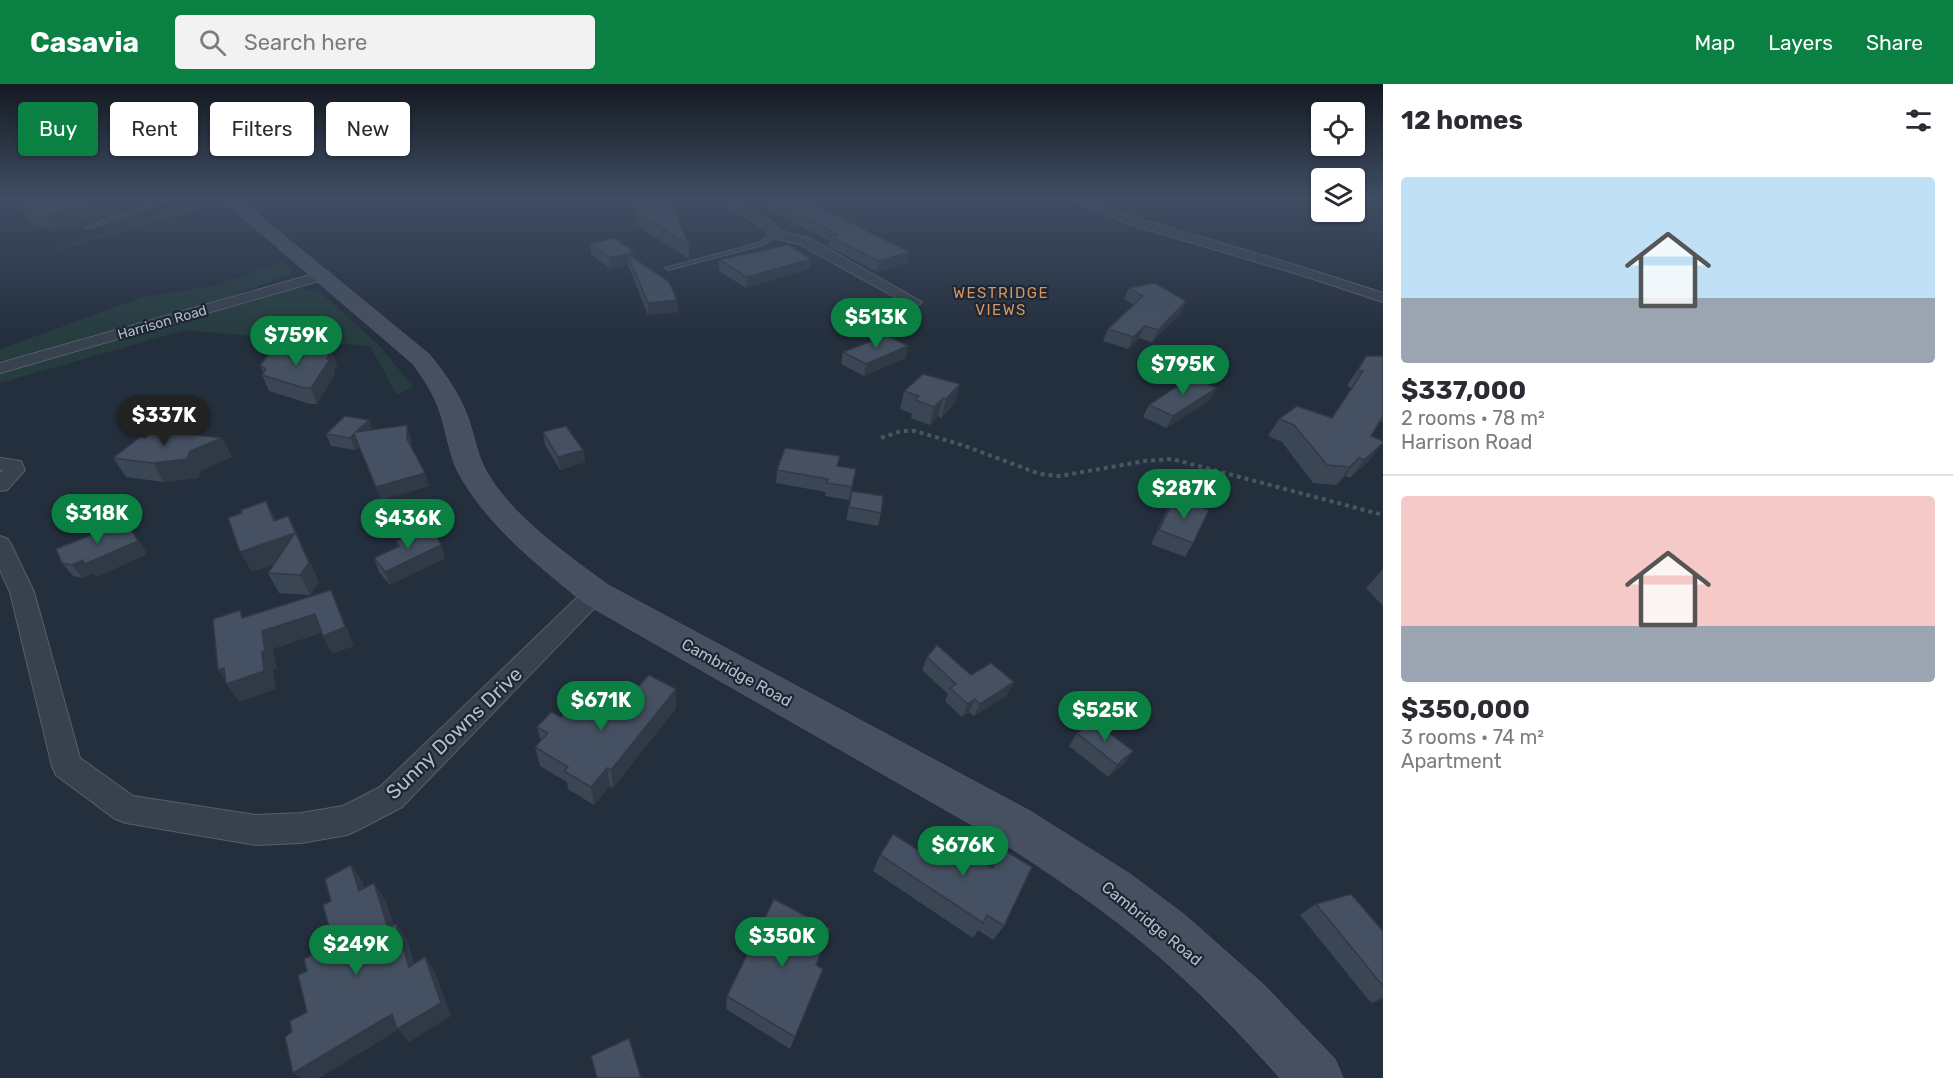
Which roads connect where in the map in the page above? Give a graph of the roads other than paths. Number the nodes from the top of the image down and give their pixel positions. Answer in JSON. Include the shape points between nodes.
{"nodes":[{"id":1,"x":285,"y":244,"type":"edge"},
{"id":2,"x":760,"y":244,"type":"edge"},
{"id":3,"x":810,"y":244,"type":"edge"},
{"id":4,"x":1211,"y":244,"type":"edge"},
{"id":5,"x":309,"y":264,"type":"junction"},
{"id":6,"x":668,"y":268,"type":"dead end"},
{"id":7,"x":1383,"y":298,"type":"edge"},
{"id":8,"x":914,"y":302,"type":"dead end"},
{"id":9,"x":0,"y":368,"type":"edge"},
{"id":10,"x":0,"y":464,"type":"edge"},
{"id":11,"x":0,"y":485,"type":"edge"},
{"id":12,"x":0,"y":544,"type":"edge"},
{"id":13,"x":596,"y":594,"type":"junction"},
{"id":14,"x":1316,"y":1078,"type":"edge"}],
"edges":[{"from":1,"to":5,"type":"main road","name":"Cambridge Road"},
{"from":2,"to":6,"type":"lane"},
{"from":3,"to":8,"type":"street"},
{"from":4,"to":7,"type":"street"},
{"from":5,"to":9,"type":"street","name":"Harrison Road"},
{"from":5,"to":13,"type":"main road","name":"Cambridge Road","via":[[421,359],[452,409],[470,467],[485,492],[538,549]]},
{"from":10,"to":11,"type":"street","via":[[14,465],[15,470]]},
{"from":12,"to":13,"type":"street","name":"Sunny Downs Drive","via":[[22,592],[67,766],[126,809],[256,830],[347,820],[391,797]]},
{"from":13,"to":14,"type":"main road","name":"Cambridge Road","via":[[1015,826],[1073,863],[1170,934],[1217,976]]}]}
